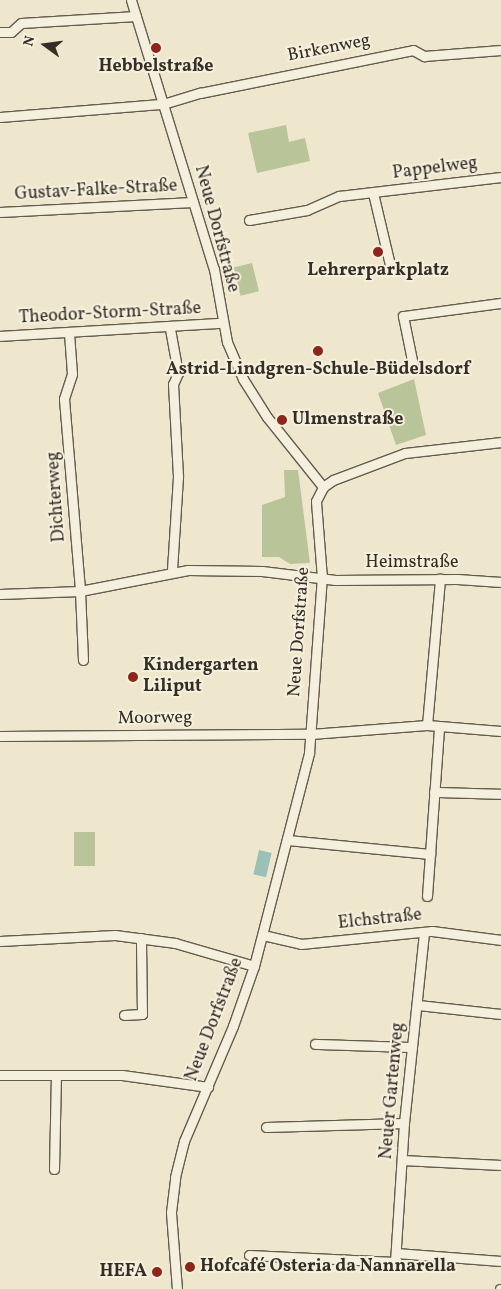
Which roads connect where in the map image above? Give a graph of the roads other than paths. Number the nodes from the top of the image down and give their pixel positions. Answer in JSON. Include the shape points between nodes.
{"nodes":[{"id":1,"x":131,"y":0,"type":"edge"},
{"id":2,"x":136,"y":16,"type":"junction"},
{"id":3,"x":0,"y":32,"type":"edge"},
{"id":4,"x":501,"y":50,"type":"edge"},
{"id":5,"x":163,"y":104,"type":"junction"},
{"id":6,"x":0,"y":117,"type":"edge"},
{"id":7,"x":501,"y":177,"type":"edge"},
{"id":8,"x":373,"y":193,"type":"junction"},
{"id":9,"x":193,"y":202,"type":"junction"},
{"id":10,"x":0,"y":212,"type":"edge"},
{"id":11,"x":248,"y":220,"type":"dead end"},
{"id":12,"x":391,"y":269,"type":"dead end"},
{"id":13,"x":501,"y":303,"type":"edge"},
{"id":14,"x":222,"y":323,"type":"junction"},
{"id":15,"x":170,"y":328,"type":"junction"},
{"id":16,"x":69,"y":333,"type":"junction"},
{"id":17,"x":0,"y":336,"type":"edge"},
{"id":18,"x":412,"y":365,"type":"dead end"},
{"id":19,"x":501,"y":442,"type":"edge"},
{"id":20,"x":323,"y":487,"type":"junction"},
{"id":21,"x":172,"y":571,"type":"junction"},
{"id":22,"x":322,"y":578,"type":"junction"},
{"id":23,"x":440,"y":579,"type":"junction"},
{"id":24,"x":501,"y":582,"type":"edge"},
{"id":25,"x":80,"y":591,"type":"junction"},
{"id":26,"x":0,"y":594,"type":"edge"},
{"id":27,"x":83,"y":660,"type":"dead end"},
{"id":28,"x":427,"y":725,"type":"junction"},
{"id":29,"x":438,"y":729,"type":"junction"},
{"id":30,"x":501,"y":732,"type":"edge"},
{"id":31,"x":310,"y":734,"type":"junction"},
{"id":32,"x":0,"y":736,"type":"edge"},
{"id":33,"x":434,"y":792,"type":"junction"},
{"id":34,"x":501,"y":794,"type":"edge"},
{"id":35,"x":287,"y":840,"type":"junction"},
{"id":36,"x":430,"y":854,"type":"junction"},
{"id":37,"x":427,"y":896,"type":"dead end"},
{"id":38,"x":424,"y":932,"type":"junction"},
{"id":39,"x":263,"y":935,"type":"junction"},
{"id":40,"x":141,"y":938,"type":"junction"},
{"id":41,"x":501,"y":940,"type":"edge"},
{"id":42,"x":0,"y":941,"type":"edge"},
{"id":43,"x":254,"y":966,"type":"junction"},
{"id":44,"x":418,"y":1005,"type":"junction"},
{"id":45,"x":501,"y":1014,"type":"edge"},
{"id":46,"x":124,"y":1015,"type":"dead end"},
{"id":47,"x":315,"y":1044,"type":"dead end"},
{"id":48,"x":412,"y":1046,"type":"junction"},
{"id":49,"x":0,"y":1074,"type":"edge"},
{"id":50,"x":56,"y":1075,"type":"junction"},
{"id":51,"x":208,"y":1087,"type":"junction"},
{"id":52,"x":404,"y":1122,"type":"junction"},
{"id":53,"x":266,"y":1127,"type":"dead end"},
{"id":54,"x":402,"y":1160,"type":"junction"},
{"id":55,"x":501,"y":1165,"type":"edge"},
{"id":56,"x":54,"y":1169,"type":"dead end"},
{"id":57,"x":396,"y":1253,"type":"junction"},
{"id":58,"x":249,"y":1255,"type":"dead end"},
{"id":59,"x":501,"y":1261,"type":"edge"},
{"id":60,"x":177,"y":1289,"type":"edge"}],
"edges":[{"from":1,"to":2,"type":"street","name":"Neue Dorfstraße"},
{"from":2,"to":3,"type":"street","via":[[21,23],[11,32]]},
{"from":2,"to":5,"type":"street","name":"Neue Dorfstraße"},
{"from":4,"to":5,"type":"street","name":"Birkenweg","via":[[424,56],[412,50],[200,93]]},
{"from":5,"to":6,"type":"street","name":"Birkenweg"},
{"from":5,"to":9,"type":"street","name":"Neue Dorfstraße"},
{"from":7,"to":8,"type":"street","name":"Pappelweg"},
{"from":8,"to":11,"type":"street","name":"Pappelweg","via":[[338,196],[307,210]]},
{"from":8,"to":12,"type":"street","name":"Pappelweg"},
{"from":9,"to":10,"type":"street","name":"Gustav-Falke-Straße"},
{"from":9,"to":14,"type":"street","name":"Neue Dorfstraße","via":[[214,269]]},
{"from":13,"to":18,"type":"street","via":[[403,316]]},
{"from":14,"to":15,"type":"street","name":"Theodor-Storm-Straße"},
{"from":14,"to":20,"type":"street","name":"Neue Dorfstraße","via":[[243,379],[267,417]]},
{"from":15,"to":16,"type":"street","name":"Theodor-Storm-Straße"},
{"from":15,"to":21,"type":"street","via":[[178,373],[172,384],[178,500]]},
{"from":16,"to":17,"type":"street","name":"Theodor-Storm-Straße"},
{"from":16,"to":25,"type":"street","name":"Dichterweg","via":[[72,374],[64,399]]},
{"from":19,"to":20,"type":"street","via":[[405,453]]},
{"from":20,"to":22,"type":"street","name":"Neue Dorfstraße","via":[[316,501]]},
{"from":21,"to":22,"type":"street","name":"Heimstraße","via":[[262,571]]},
{"from":21,"to":25,"type":"street","name":"Heimstraße"},
{"from":22,"to":23,"type":"street","name":"Heimstraße"},
{"from":22,"to":31,"type":"street","name":"Neue Dorfstraße"},
{"from":23,"to":24,"type":"street","name":"Heimstraße"},
{"from":23,"to":28,"type":"street"},
{"from":25,"to":26,"type":"street","name":"Heimstraße"},
{"from":25,"to":27,"type":"street","name":"Dichterweg"},
{"from":28,"to":29,"type":"street"},
{"from":28,"to":31,"type":"street","name":"Moorweg"},
{"from":29,"to":30,"type":"street"},
{"from":29,"to":33,"type":"street"},
{"from":31,"to":32,"type":"street","name":"Moorweg"},
{"from":31,"to":35,"type":"street","name":"Neue Dorfstraße","via":[[309,754]]},
{"from":33,"to":34,"type":"street"},
{"from":33,"to":36,"type":"street"},
{"from":35,"to":36,"type":"street"},
{"from":35,"to":39,"type":"street","name":"Neue Dorfstraße"},
{"from":36,"to":37,"type":"street"},
{"from":38,"to":39,"type":"street","name":"Elchstraße","via":[[301,944]]},
{"from":38,"to":41,"type":"street","name":"Elchstraße"},
{"from":38,"to":44,"type":"street","name":"Neuer Gartenweg"},
{"from":39,"to":43,"type":"street","name":"Neue Dorfstraße"},
{"from":40,"to":42,"type":"street","via":[[114,935]]},
{"from":40,"to":43,"type":"street","via":[[175,943]]},
{"from":40,"to":46,"type":"street","via":[[142,1014]]},
{"from":43,"to":51,"type":"street","name":"Neue Dorfstraße"},
{"from":44,"to":45,"type":"street"},
{"from":44,"to":48,"type":"street","name":"Neuer Gartenweg"},
{"from":47,"to":48,"type":"street"},
{"from":48,"to":52,"type":"street","name":"Neuer Gartenweg"},
{"from":49,"to":50,"type":"street"},
{"from":50,"to":51,"type":"street","via":[[122,1075]]},
{"from":50,"to":56,"type":"street"},
{"from":51,"to":60,"type":"street","name":"Neue Dorfstraße","via":[[184,1141],[175,1177],[171,1212]]},
{"from":52,"to":53,"type":"street"},
{"from":52,"to":54,"type":"street","name":"Neuer Gartenweg"},
{"from":54,"to":55,"type":"street"},
{"from":54,"to":57,"type":"street","name":"Neuer Gartenweg"},
{"from":57,"to":58,"type":"street","via":[[395,1262]]},
{"from":57,"to":59,"type":"street"}]}
